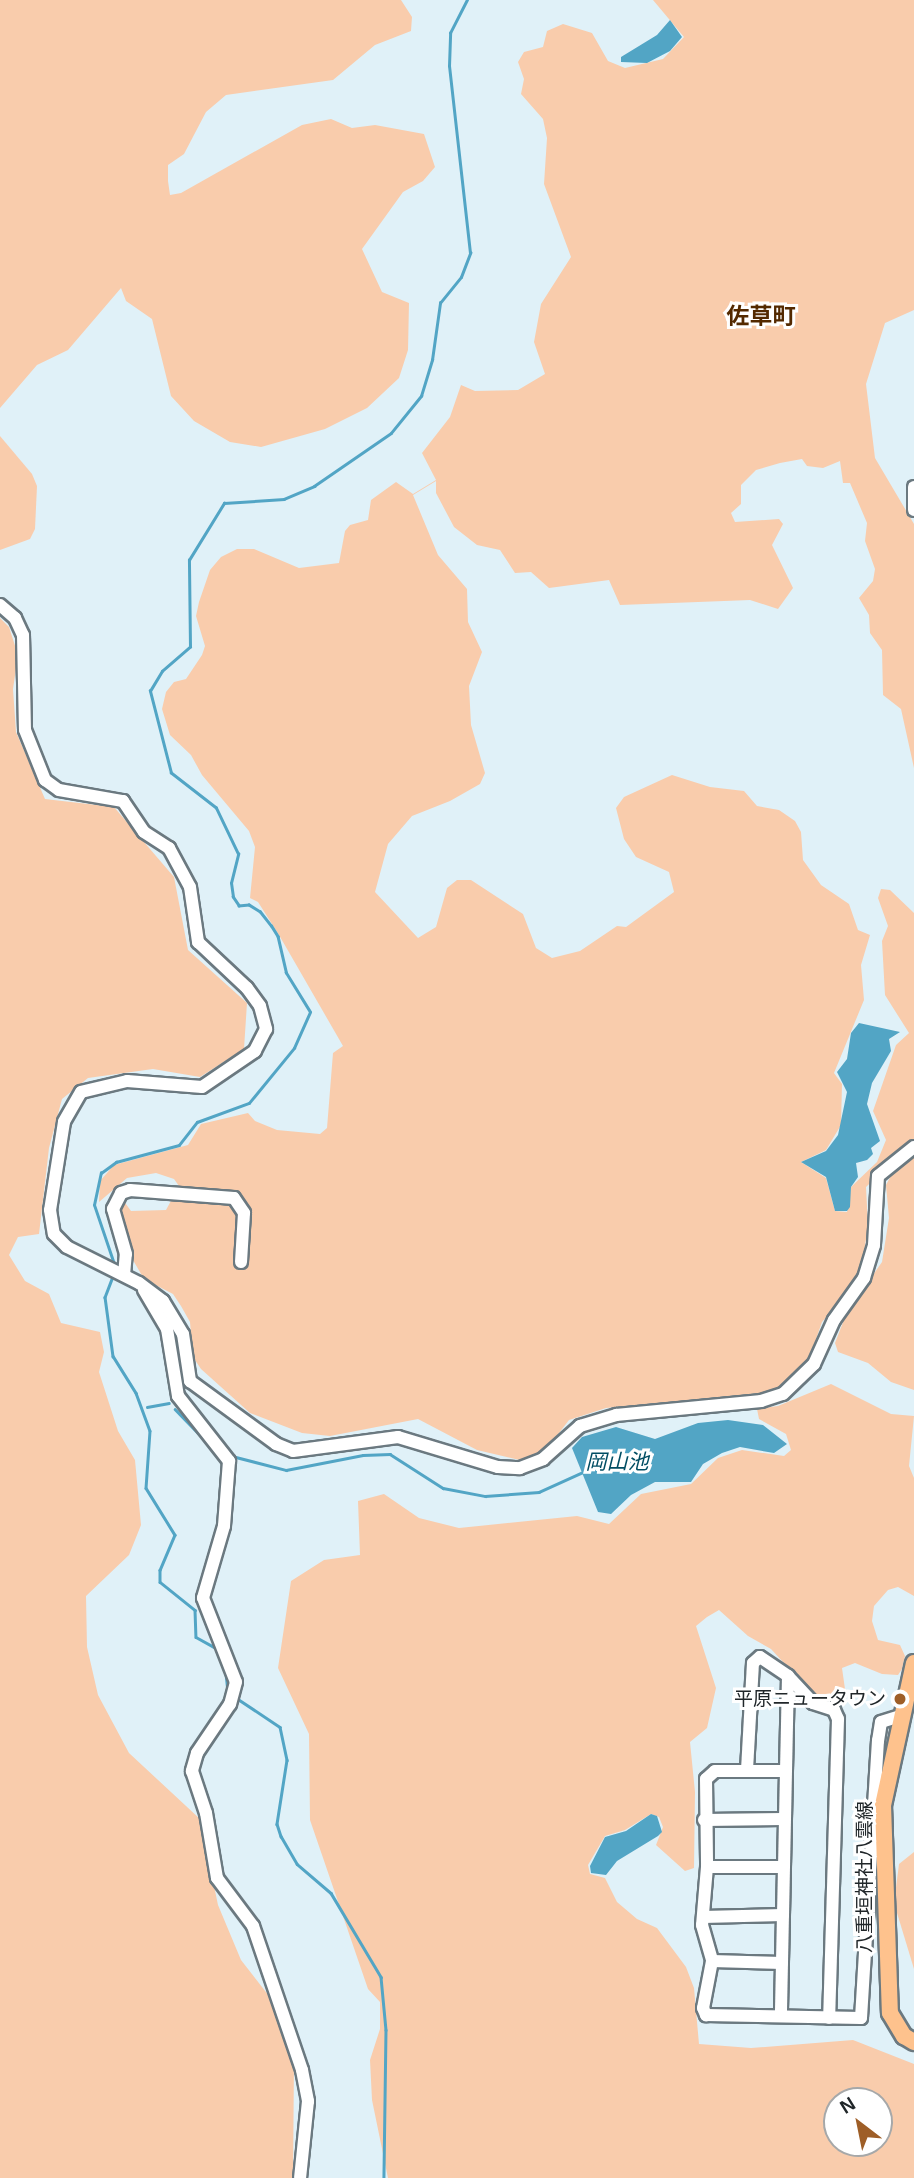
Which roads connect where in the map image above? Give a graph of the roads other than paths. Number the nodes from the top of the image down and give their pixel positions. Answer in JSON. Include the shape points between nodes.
{"nodes":[{"id":1,"x":914,"y":486,"type":"edge"},
{"id":2,"x":914,"y":510,"type":"edge"},
{"id":3,"x":0,"y":605,"type":"edge"},
{"id":4,"x":914,"y":1147,"type":"edge"},
{"id":5,"x":241,"y":1262,"type":"dead end"},
{"id":6,"x":118,"y":1273,"type":"junction"},
{"id":7,"x":139,"y":1283,"type":"junction"},
{"id":8,"x":914,"y":1663,"type":"edge"},
{"id":9,"x":788,"y":1676,"type":"junction"},
{"id":10,"x":901,"y":1716,"type":"junction"},
{"id":11,"x":747,"y":1770,"type":"junction"},
{"id":12,"x":783,"y":1771,"type":"junction"},
{"id":13,"x":783,"y":1819,"type":"junction"},
{"id":14,"x":704,"y":1820,"type":"junction"},
{"id":15,"x":707,"y":1867,"type":"junction"},
{"id":16,"x":783,"y":1867,"type":"junction"},
{"id":17,"x":783,"y":1915,"type":"junction"},
{"id":18,"x":703,"y":1917,"type":"junction"},
{"id":19,"x":712,"y":1961,"type":"junction"},
{"id":20,"x":782,"y":1963,"type":"junction"},
{"id":21,"x":781,"y":2016,"type":"junction"},
{"id":22,"x":829,"y":2018,"type":"junction"},
{"id":23,"x":914,"y":2042,"type":"edge"},
{"id":24,"x":300,"y":2178,"type":"edge"}],
"edges":[{"from":1,"to":2,"type":"street"},
{"from":3,"to":6,"type":"street","via":[[15,618],[23,635],[25,730],[45,780],[59,790],[123,801],[144,832],[169,848],[190,887],[198,942],[247,988],[265,1021],[265,1037],[255,1051],[202,1087],[181,1088],[150,1080],[111,1082],[90,1087],[73,1100],[64,1122],[51,1223],[67,1247]]},
{"from":4,"to":7,"type":"street","via":[[878,1176],[874,1245],[864,1278],[834,1320],[814,1364],[790,1390],[761,1401],[616,1415],[580,1426],[543,1459],[520,1468],[498,1467],[398,1437],[310,1450],[285,1449],[191,1381],[178,1322],[163,1301]]},
{"from":5,"to":6,"type":"street","via":[[244,1213],[234,1198],[130,1189],[121,1193],[113,1209],[126,1254]]},
{"from":6,"to":7,"type":"street"},
{"from":7,"to":24,"type":"street","via":[[167,1329],[178,1396],[229,1461],[224,1526],[203,1598],[229,1656],[233,1696],[197,1753],[192,1771],[206,1813],[217,1878],[253,1926],[302,2070],[308,2101]]},
{"from":8,"to":10,"type":"main road","name":"八重垣神社八雲線"},
{"from":9,"to":11,"type":"street","via":[[763,1657],[753,1663]]},
{"from":9,"to":12,"type":"street"},
{"from":9,"to":22,"type":"street","via":[[813,1703],[834,1710],[838,1718]]},
{"from":10,"to":22,"type":"street","via":[[881,1722],[878,1741],[864,1931],[864,2016]]},
{"from":10,"to":23,"type":"main road","name":"八重垣神社八雲線","via":[[883,1805],[884,1931],[890,2013],[904,2036]]},
{"from":11,"to":12,"type":"street"},
{"from":11,"to":14,"type":"street","via":[[708,1774]]},
{"from":12,"to":13,"type":"street"},
{"from":13,"to":14,"type":"street"},
{"from":13,"to":16,"type":"street"},
{"from":14,"to":15,"type":"street"},
{"from":15,"to":16,"type":"street"},
{"from":15,"to":18,"type":"street"},
{"from":16,"to":17,"type":"street"},
{"from":17,"to":18,"type":"street"},
{"from":17,"to":20,"type":"street"},
{"from":18,"to":19,"type":"street"},
{"from":19,"to":20,"type":"street"},
{"from":19,"to":21,"type":"street","via":[[703,2008],[706,2015]]},
{"from":20,"to":21,"type":"street"},
{"from":21,"to":22,"type":"street"}]}
